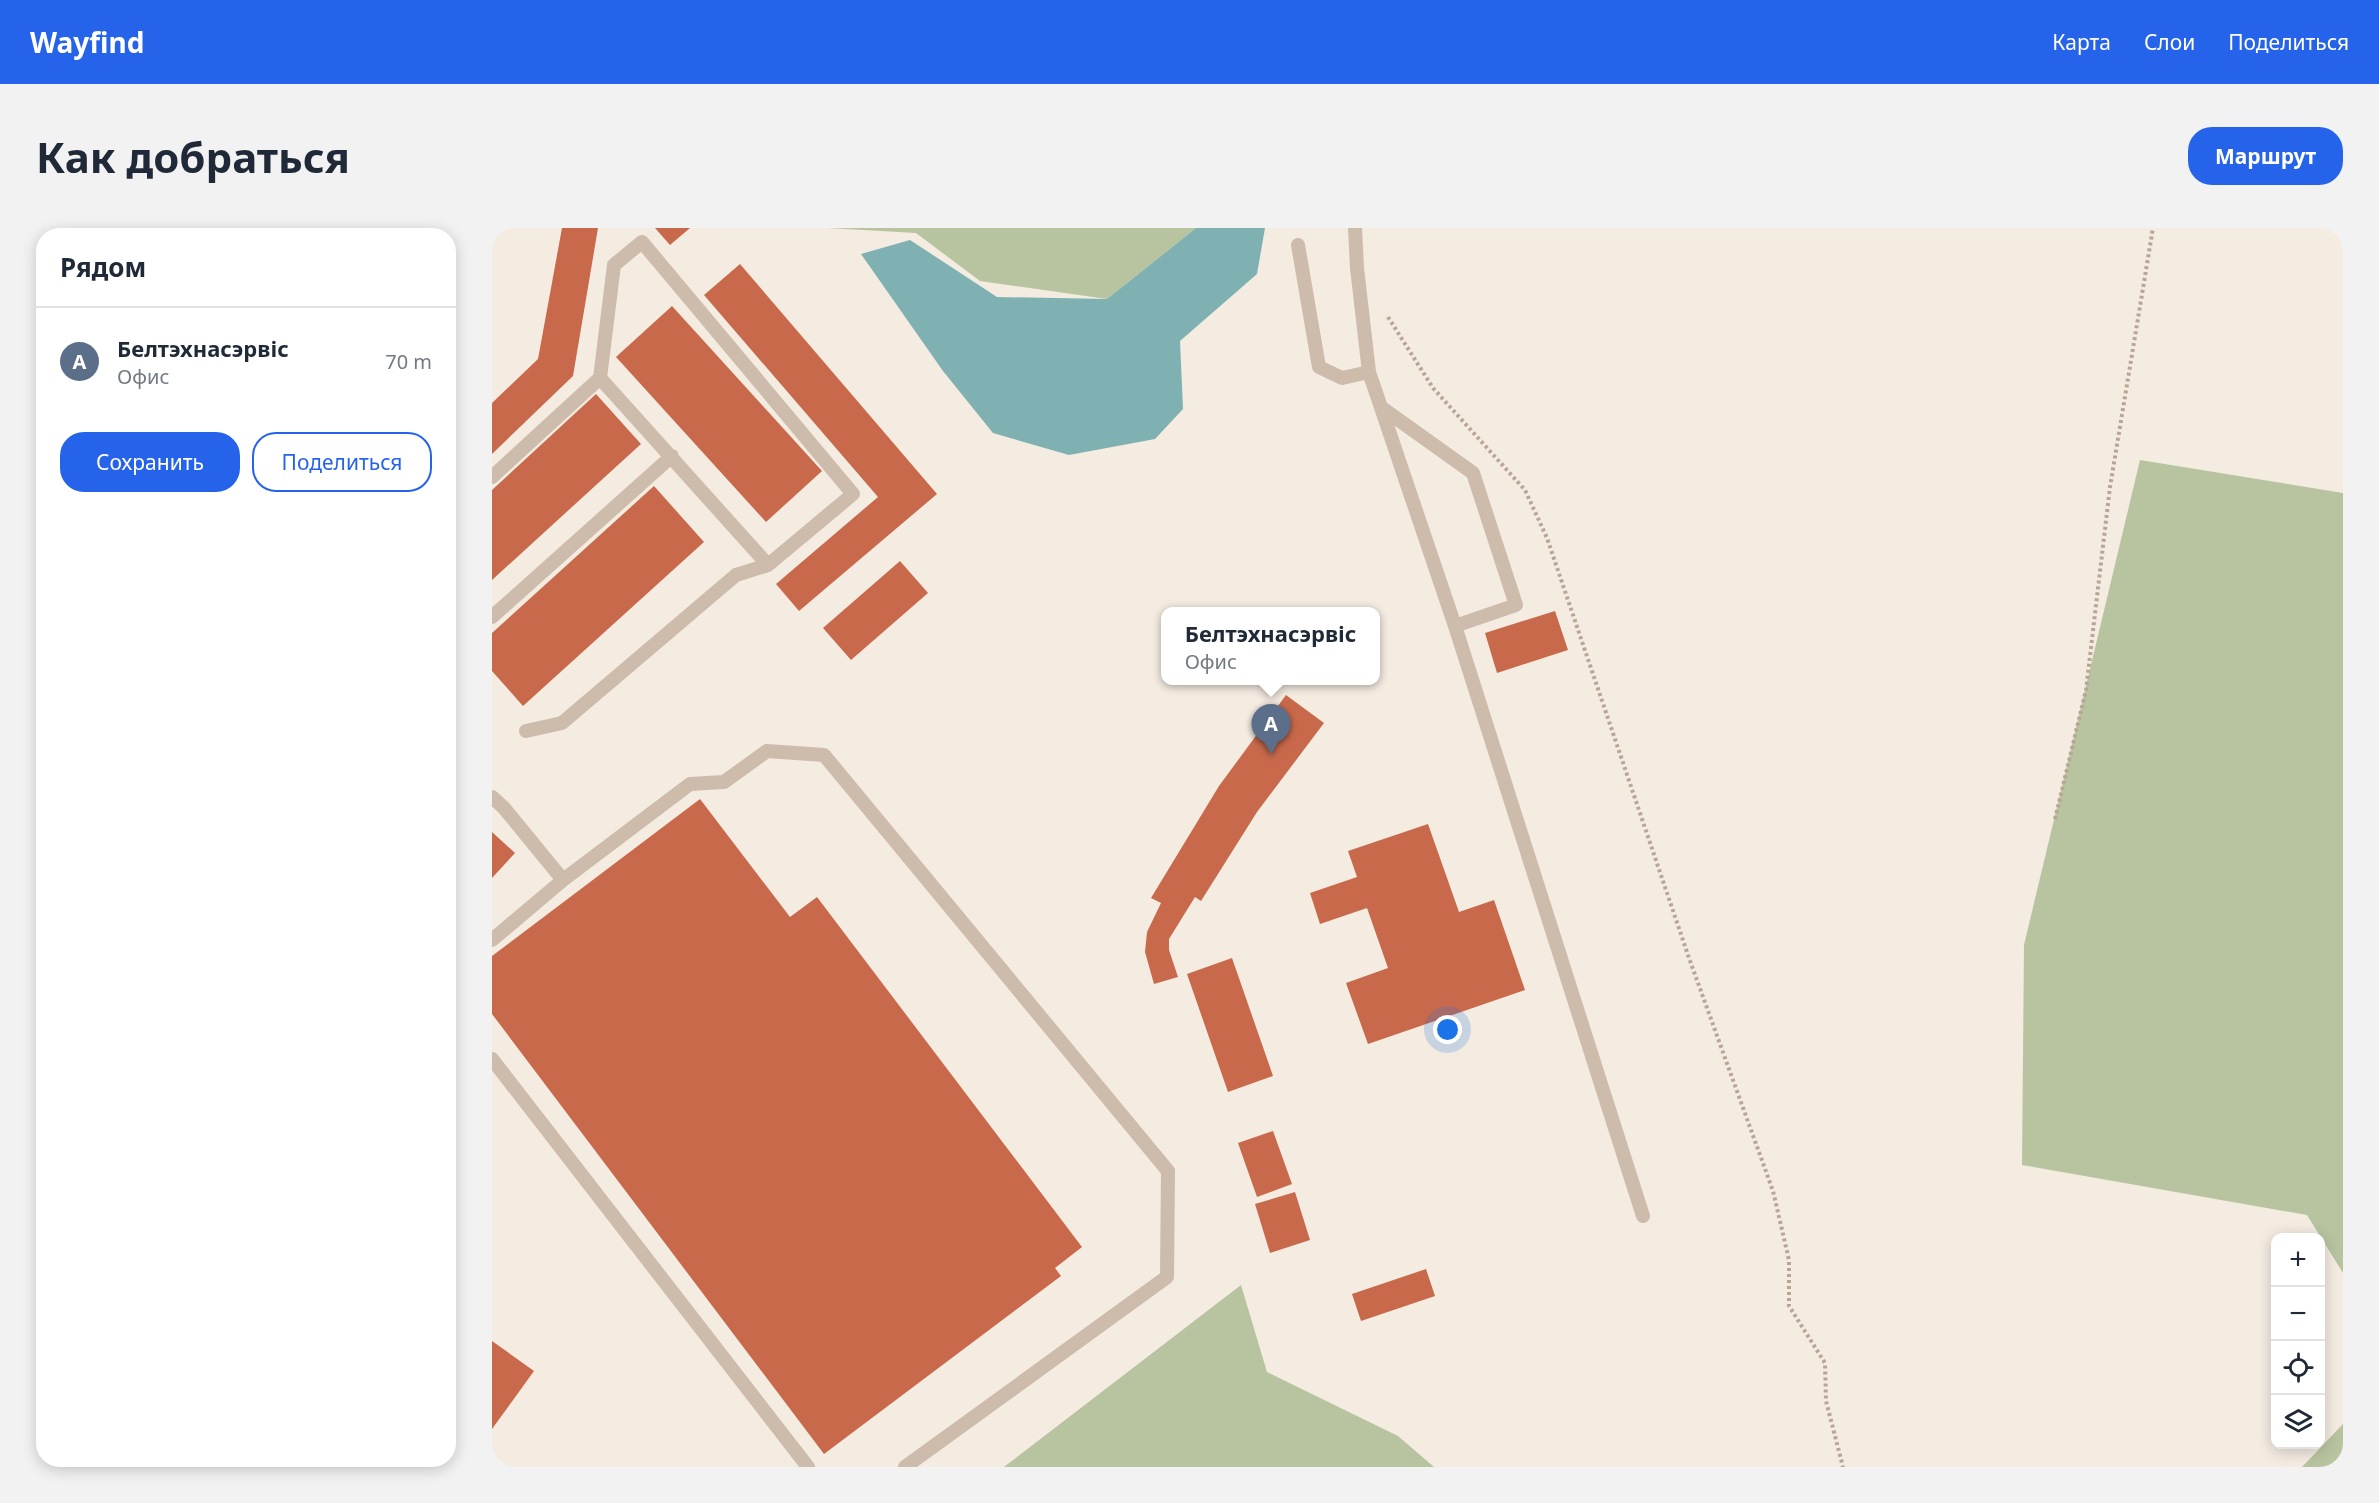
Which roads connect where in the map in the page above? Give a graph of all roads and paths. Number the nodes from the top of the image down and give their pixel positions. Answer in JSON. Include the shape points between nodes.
{"nodes":[{"id":1,"x":1355,"y":228,"type":"edge"},
{"id":2,"x":2153,"y":228,"type":"edge"},
{"id":3,"x":1298,"y":245,"type":"dead end"},
{"id":4,"x":1382,"y":308,"type":"dead end"},
{"id":5,"x":1369,"y":372,"type":"junction"},
{"id":6,"x":600,"y":378,"type":"junction"},
{"id":7,"x":1382,"y":408,"type":"junction"},
{"id":8,"x":672,"y":456,"type":"junction"},
{"id":9,"x":492,"y":477,"type":"edge"},
{"id":10,"x":768,"y":565,"type":"junction"},
{"id":11,"x":492,"y":617,"type":"edge"},
{"id":12,"x":1455,"y":626,"type":"junction"},
{"id":13,"x":526,"y":731,"type":"dead end"},
{"id":14,"x":492,"y":797,"type":"edge"},
{"id":15,"x":2055,"y":819,"type":"dead end"},
{"id":16,"x":563,"y":880,"type":"junction"},
{"id":17,"x":492,"y":940,"type":"edge"},
{"id":18,"x":492,"y":1059,"type":"edge"},
{"id":19,"x":1643,"y":1216,"type":"dead end"},
{"id":20,"x":808,"y":1467,"type":"edge"},
{"id":21,"x":905,"y":1467,"type":"edge"},
{"id":22,"x":1843,"y":1467,"type":"edge"}],
"edges":[{"from":1,"to":5,"type":"lane"},
{"from":2,"to":15,"type":"path","via":[[2110,487],[2086,690]]},
{"from":3,"to":5,"type":"lane","via":[[1319,367],[1342,378]]},
{"from":4,"to":22,"type":"path","via":[[1433,388],[1525,490],[1547,538],[1773,1191],[1789,1260],[1789,1306],[1825,1363],[1826,1401]]},
{"from":5,"to":7,"type":"lane"},
{"from":6,"to":8,"type":"lane"},
{"from":6,"to":9,"type":"lane"},
{"from":6,"to":10,"type":"lane","via":[[614,266],[642,242],[853,494]]},
{"from":7,"to":12,"type":"lane"},
{"from":7,"to":12,"type":"lane","via":[[1473,472],[1515,605]]},
{"from":8,"to":10,"type":"lane"},
{"from":8,"to":11,"type":"lane"},
{"from":10,"to":13,"type":"lane","via":[[736,575],[562,723]]},
{"from":12,"to":19,"type":"lane"},
{"from":14,"to":16,"type":"lane"},
{"from":16,"to":17,"type":"lane"},
{"from":16,"to":21,"type":"lane","via":[[690,784],[724,782],[767,751],[824,754],[1168,1171],[1167,1277]]},
{"from":18,"to":20,"type":"lane"}]}
